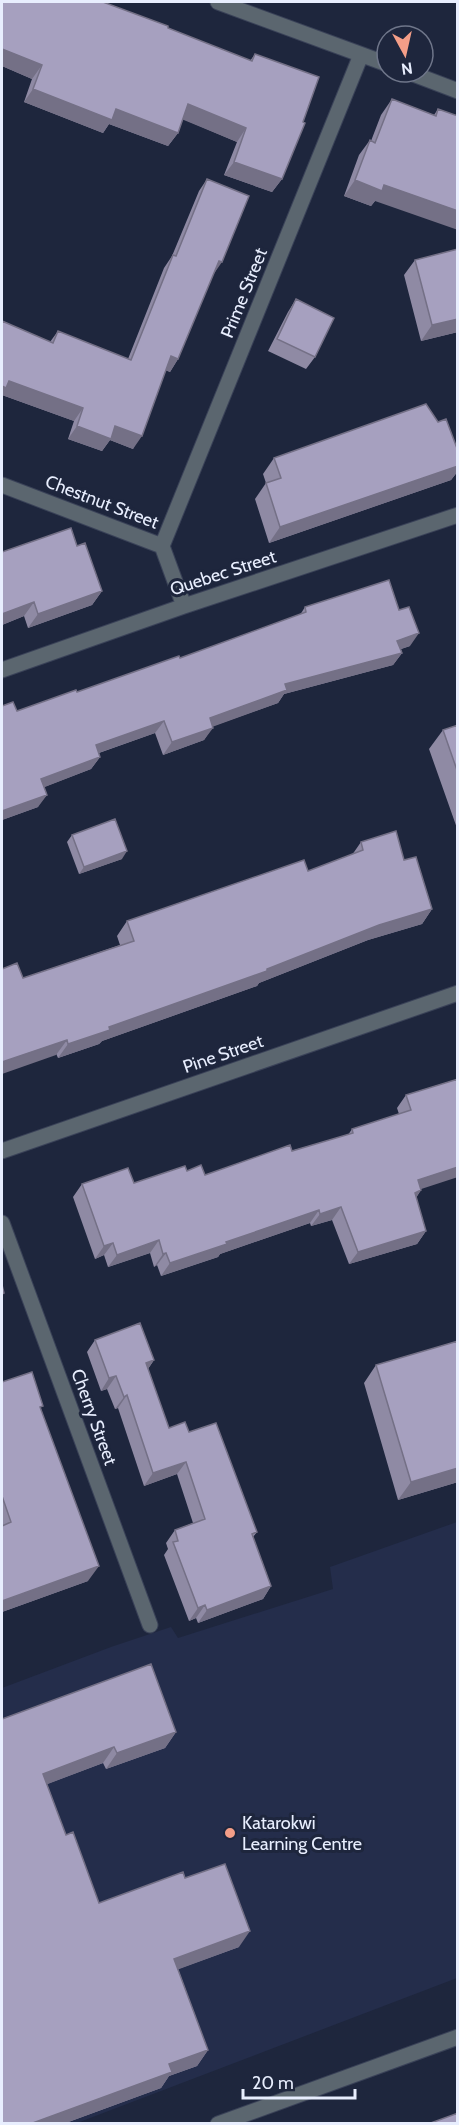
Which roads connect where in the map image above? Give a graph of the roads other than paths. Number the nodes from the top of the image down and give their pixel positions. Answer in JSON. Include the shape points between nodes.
{"nodes":[{"id":1,"x":218,"y":2,"type":"edge"},
{"id":2,"x":362,"y":55,"type":"junction"},
{"id":3,"x":375,"y":60,"type":"edge"},
{"id":4,"x":435,"y":82,"type":"edge"},
{"id":5,"x":458,"y":91,"type":"edge"},
{"id":6,"x":2,"y":485,"type":"edge"},
{"id":7,"x":458,"y":515,"type":"edge"},
{"id":8,"x":162,"y":546,"type":"junction"},
{"id":9,"x":184,"y":606,"type":"junction"},
{"id":10,"x":2,"y":670,"type":"edge"},
{"id":11,"x":458,"y":993,"type":"edge"},
{"id":12,"x":2,"y":1151,"type":"edge"},
{"id":13,"x":2,"y":1222,"type":"edge"},
{"id":14,"x":150,"y":1625,"type":"dead end"},
{"id":15,"x":458,"y":2037,"type":"edge"},
{"id":16,"x":218,"y":2124,"type":"edge"}],
"edges":[{"from":1,"to":2,"type":"street"},
{"from":2,"to":3,"type":"street"},
{"from":2,"to":8,"type":"street","name":"Prime Street"},
{"from":4,"to":5,"type":"street"},
{"from":6,"to":8,"type":"street","name":"Chestnut Street"},
{"from":7,"to":9,"type":"street","name":"Quebec Street"},
{"from":8,"to":9,"type":"street","name":"Chestnut Street"},
{"from":9,"to":10,"type":"street","name":"Quebec Street"},
{"from":11,"to":12,"type":"street","name":"Pine Street"},
{"from":13,"to":14,"type":"street","name":"Cherry Street"},
{"from":15,"to":16,"type":"street"}]}
